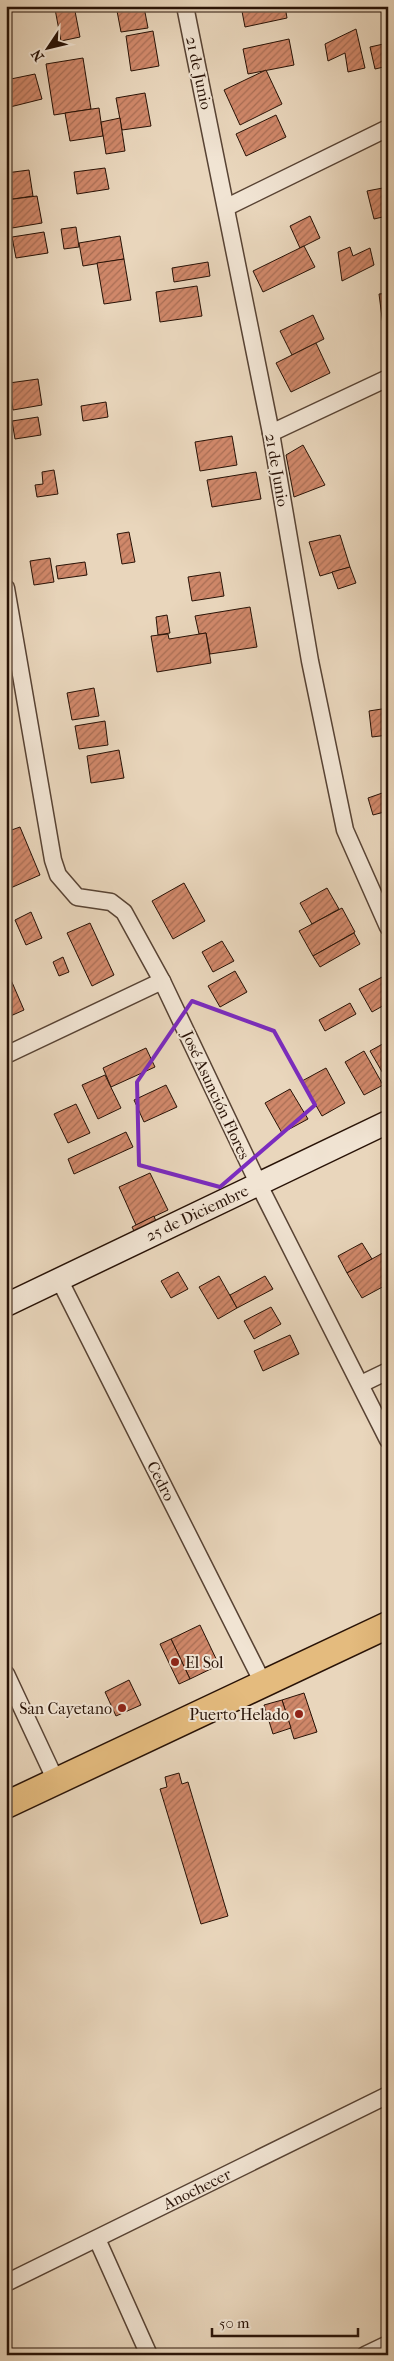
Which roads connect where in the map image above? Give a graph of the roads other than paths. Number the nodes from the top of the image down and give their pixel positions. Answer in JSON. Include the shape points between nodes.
{"nodes":[{"id":1,"x":185,"y":6,"type":"edge"},
{"id":2,"x":388,"y":128,"type":"edge"},
{"id":3,"x":227,"y":207,"type":"junction"},
{"id":4,"x":388,"y":378,"type":"edge"},
{"id":5,"x":271,"y":432,"type":"junction"},
{"id":6,"x":6,"y":588,"type":"edge"},
{"id":7,"x":388,"y":928,"type":"edge"},
{"id":8,"x":162,"y":981,"type":"junction"},
{"id":9,"x":6,"y":1055,"type":"edge"},
{"id":10,"x":388,"y":1122,"type":"edge"},
{"id":11,"x":258,"y":1184,"type":"junction"},
{"id":12,"x":59,"y":1279,"type":"junction"},
{"id":13,"x":6,"y":1305,"type":"edge"},
{"id":14,"x":388,"y":1371,"type":"edge"},
{"id":15,"x":361,"y":1384,"type":"junction"},
{"id":16,"x":388,"y":1440,"type":"edge"},
{"id":17,"x":388,"y":1625,"type":"edge"},
{"id":18,"x":6,"y":1674,"type":"edge"},
{"id":19,"x":263,"y":1684,"type":"junction"},
{"id":20,"x":56,"y":1781,"type":"junction"},
{"id":21,"x":6,"y":1804,"type":"edge"},
{"id":22,"x":388,"y":2095,"type":"edge"},
{"id":23,"x":98,"y":2239,"type":"junction"},
{"id":24,"x":6,"y":2283,"type":"edge"},
{"id":25,"x":388,"y":2344,"type":"edge"},
{"id":26,"x":149,"y":2355,"type":"edge"},
{"id":27,"x":365,"y":2355,"type":"edge"}],
"edges":[{"from":1,"to":3,"type":"street","name":"21 de Junio"},
{"from":2,"to":3,"type":"street"},
{"from":3,"to":5,"type":"street","name":"21 de Junio"},
{"from":4,"to":5,"type":"street"},
{"from":5,"to":7,"type":"street","name":"21 de Junio","via":[[310,661],[345,830]]},
{"from":6,"to":8,"type":"street","name":"José Asunción Flores","via":[[58,875],[74,895],[111,902],[124,912]]},
{"from":8,"to":9,"type":"street"},
{"from":8,"to":11,"type":"street","name":"José Asunción Flores"},
{"from":10,"to":11,"type":"street","name":"25 de Diciembre"},
{"from":11,"to":12,"type":"street","name":"25 de Diciembre"},
{"from":11,"to":15,"type":"street","name":"José Asunción Flores"},
{"from":12,"to":13,"type":"street","name":"25 de Diciembre"},
{"from":12,"to":19,"type":"street","name":"Cedro"},
{"from":14,"to":15,"type":"street"},
{"from":15,"to":16,"type":"street","name":"José Asunción Flores"},
{"from":17,"to":19,"type":"main road"},
{"from":18,"to":20,"type":"street"},
{"from":19,"to":20,"type":"main road"},
{"from":20,"to":21,"type":"main road"},
{"from":22,"to":23,"type":"street","name":"Anochecer"},
{"from":23,"to":24,"type":"street","name":"Anochecer"},
{"from":23,"to":26,"type":"street"},
{"from":25,"to":27,"type":"street"}]}
